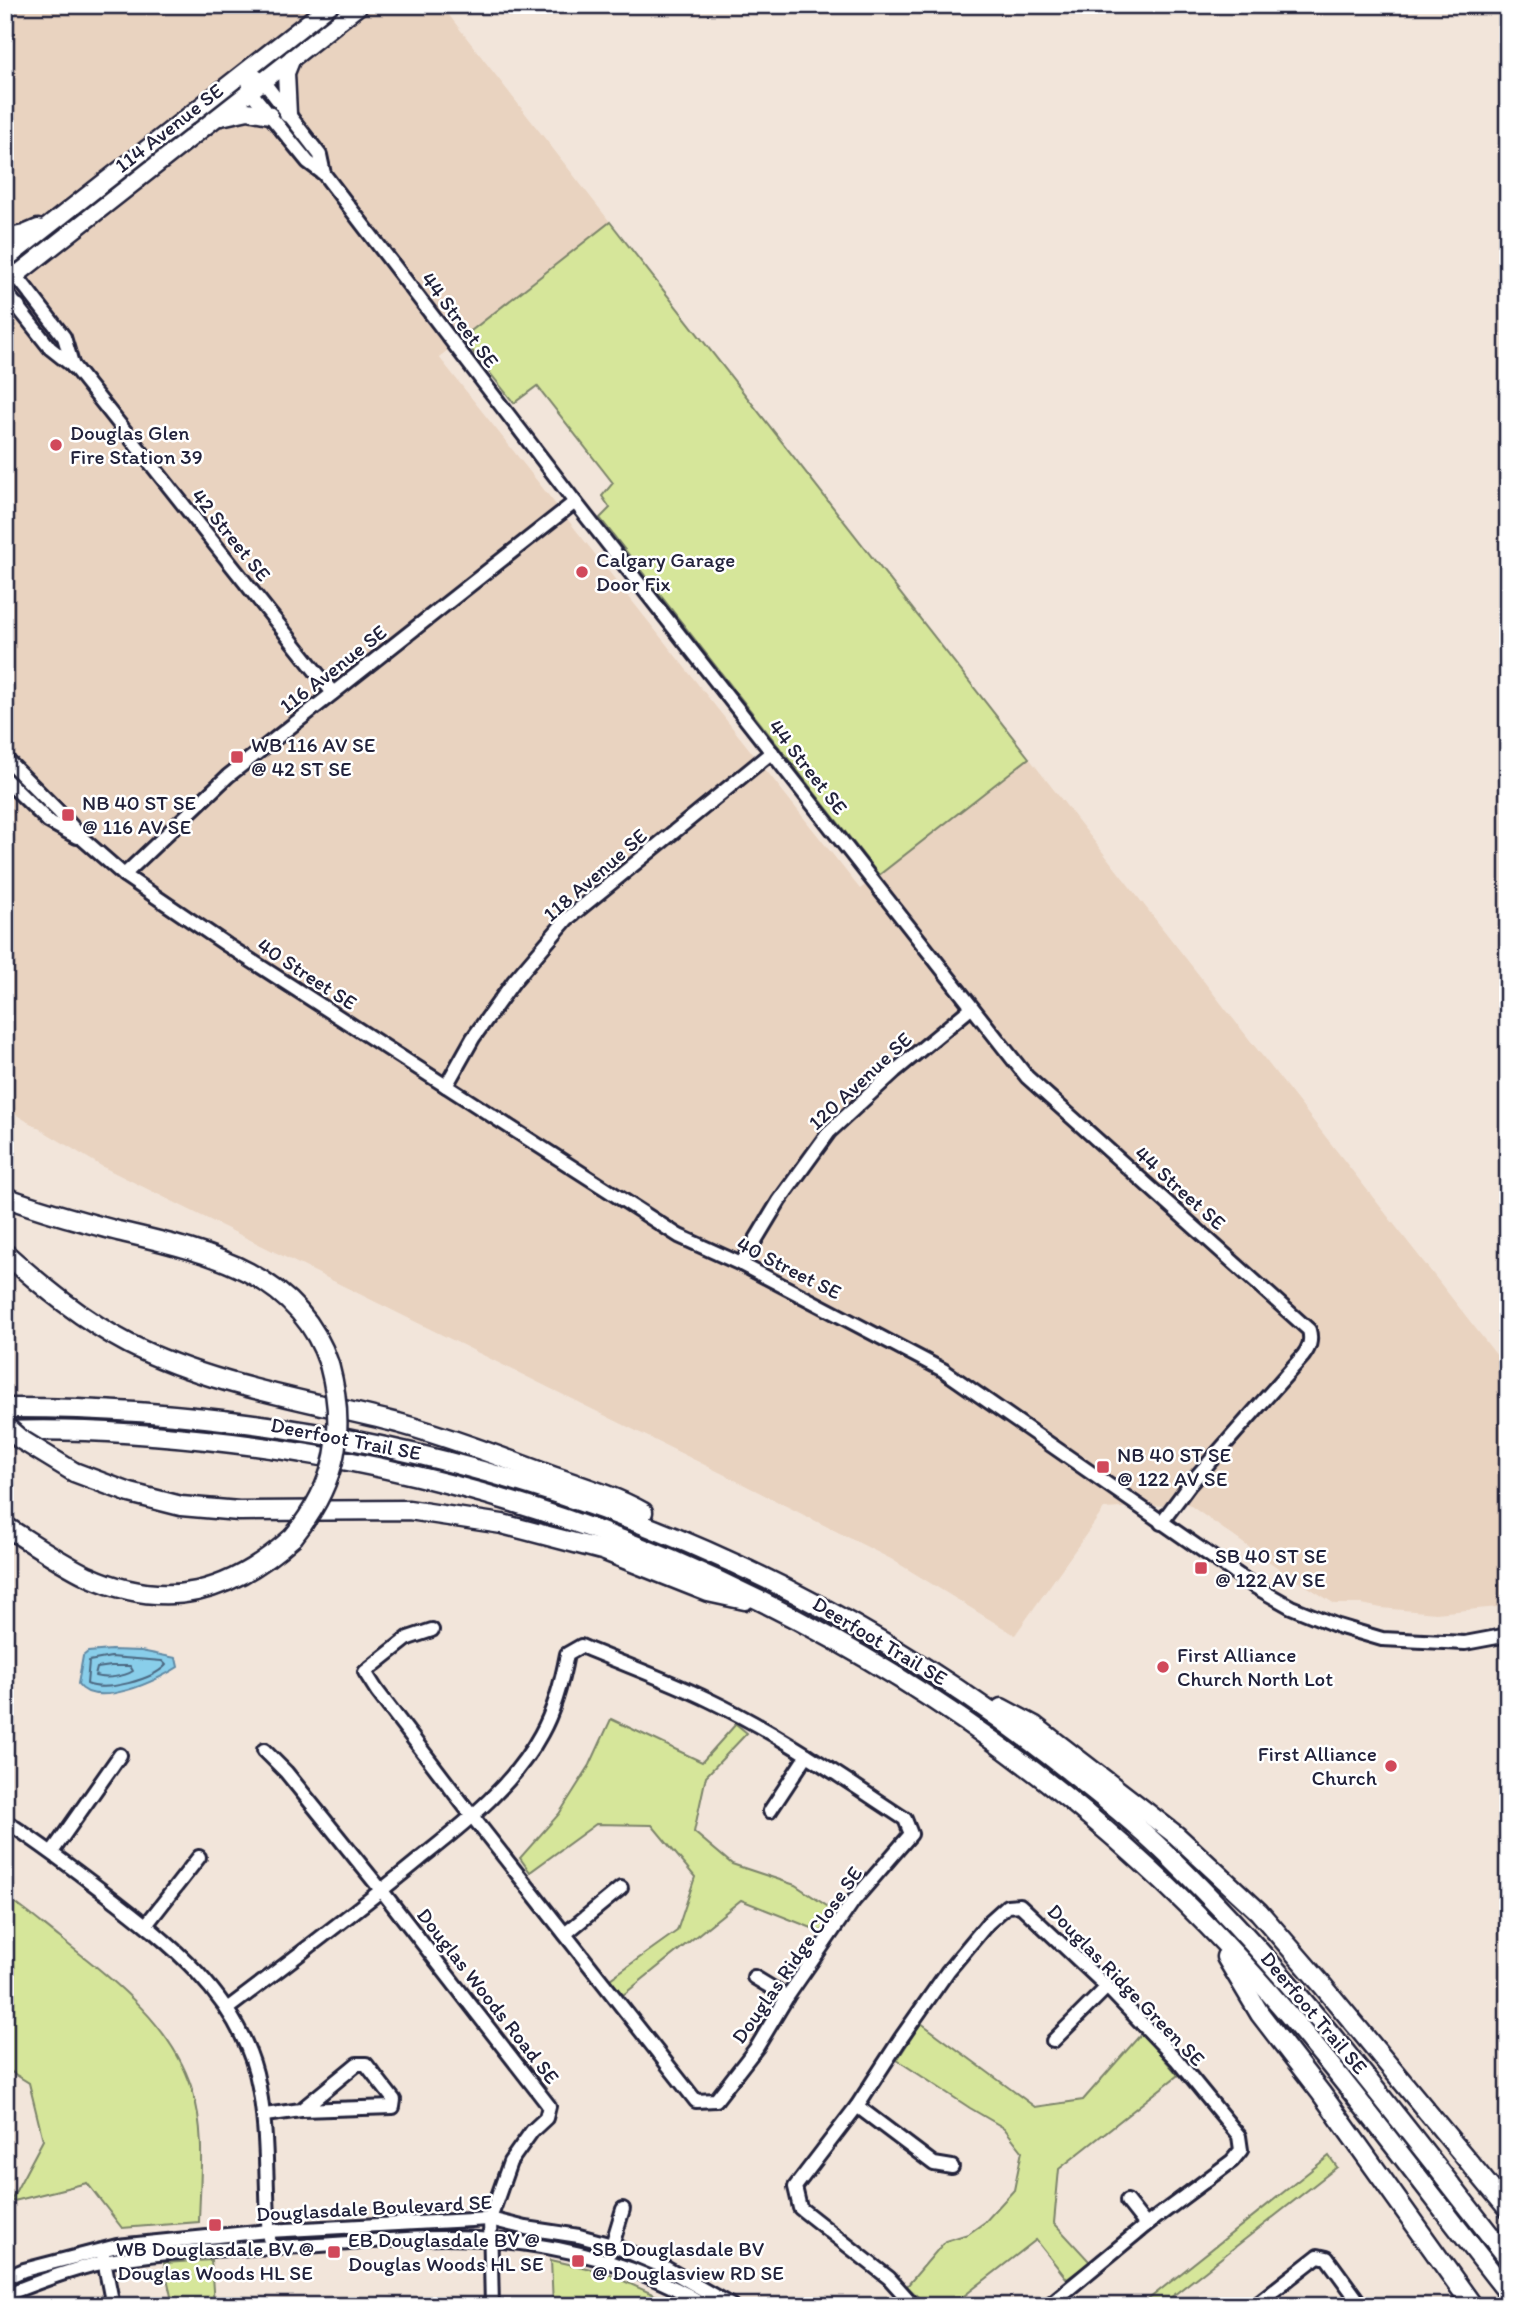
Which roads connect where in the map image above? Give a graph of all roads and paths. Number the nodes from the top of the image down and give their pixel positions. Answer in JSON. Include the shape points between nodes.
{"nodes":[{"id":1,"x":330,"y":5,"type":"edge"},
{"id":2,"x":359,"y":5,"type":"edge"},
{"id":3,"x":292,"y":58,"type":"junction"},
{"id":4,"x":246,"y":71,"type":"junction"},
{"id":5,"x":257,"y":86,"type":"junction"},
{"id":6,"x":288,"y":114,"type":"junction"},
{"id":7,"x":269,"y":115,"type":"junction"},
{"id":8,"x":215,"y":119,"type":"junction"},
{"id":9,"x":324,"y":174,"type":"junction"},
{"id":10,"x":54,"y":221,"type":"junction"},
{"id":11,"x":5,"y":238,"type":"edge"},
{"id":12,"x":5,"y":261,"type":"edge"},
{"id":13,"x":10,"y":279,"type":"edge"},
{"id":14,"x":5,"y":291,"type":"edge"},
{"id":15,"x":11,"y":305,"type":"edge"},
{"id":16,"x":74,"y":367,"type":"junction"},
{"id":17,"x":575,"y":502,"type":"junction"},
{"id":18,"x":333,"y":693,"type":"junction"},
{"id":19,"x":772,"y":752,"type":"junction"},
{"id":20,"x":5,"y":758,"type":"edge"},
{"id":21,"x":5,"y":779,"type":"edge"},
{"id":22,"x":84,"y":840,"type":"junction"},
{"id":23,"x":124,"y":875,"type":"junction"},
{"id":24,"x":971,"y":1007,"type":"junction"},
{"id":25,"x":446,"y":1086,"type":"junction"},
{"id":26,"x":5,"y":1197,"type":"edge"},
{"id":27,"x":5,"y":1253,"type":"edge"},
{"id":28,"x":741,"y":1264,"type":"junction"},
{"id":29,"x":5,"y":1408,"type":"edge"},
{"id":30,"x":5,"y":1428,"type":"edge"},
{"id":31,"x":1161,"y":1523,"type":"junction"},
{"id":32,"x":5,"y":1526,"type":"edge"},
{"id":33,"x":719,"y":1555,"type":"junction"},
{"id":34,"x":772,"y":1606,"type":"junction"},
{"id":35,"x":432,"y":1630,"type":"dead end"},
{"id":36,"x":1508,"y":1635,"type":"edge"},
{"id":37,"x":921,"y":1665,"type":"junction"},
{"id":38,"x":264,"y":1750,"type":"dead end"},
{"id":39,"x":120,"y":1755,"type":"dead end"},
{"id":40,"x":807,"y":1755,"type":"junction"},
{"id":41,"x":770,"y":1811,"type":"dead end"},
{"id":42,"x":472,"y":1816,"type":"junction"},
{"id":43,"x":5,"y":1821,"type":"edge"},
{"id":44,"x":52,"y":1852,"type":"junction"},
{"id":45,"x":199,"y":1857,"type":"dead end"},
{"id":46,"x":621,"y":1888,"type":"dead end"},
{"id":47,"x":382,"y":1891,"type":"junction"},
{"id":48,"x":1206,"y":1924,"type":"junction"},
{"id":49,"x":146,"y":1925,"type":"junction"},
{"id":50,"x":565,"y":1934,"type":"junction"},
{"id":51,"x":754,"y":1977,"type":"dead end"},
{"id":52,"x":1107,"y":1987,"type":"junction"},
{"id":53,"x":787,"y":1997,"type":"junction"},
{"id":54,"x":227,"y":2009,"type":"junction"},
{"id":55,"x":1053,"y":2041,"type":"dead end"},
{"id":56,"x":858,"y":2106,"type":"junction"},
{"id":57,"x":301,"y":2110,"type":"junction"},
{"id":58,"x":265,"y":2115,"type":"junction"},
{"id":59,"x":952,"y":2167,"type":"dead end"},
{"id":60,"x":1127,"y":2202,"type":"dead end"},
{"id":61,"x":624,"y":2209,"type":"dead end"},
{"id":62,"x":1508,"y":2209,"type":"edge"},
{"id":63,"x":491,"y":2219,"type":"junction"},
{"id":64,"x":1146,"y":2225,"type":"junction"},
{"id":65,"x":268,"y":2231,"type":"junction"},
{"id":66,"x":490,"y":2239,"type":"junction"},
{"id":67,"x":612,"y":2245,"type":"junction"},
{"id":68,"x":270,"y":2248,"type":"junction"},
{"id":69,"x":103,"y":2257,"type":"junction"},
{"id":70,"x":1508,"y":2258,"type":"edge"},
{"id":71,"x":608,"y":2260,"type":"junction"},
{"id":72,"x":5,"y":2278,"type":"edge"},
{"id":73,"x":1508,"y":2293,"type":"edge"},
{"id":74,"x":5,"y":2295,"type":"edge"},
{"id":75,"x":907,"y":2303,"type":"edge"},
{"id":76,"x":113,"y":2306,"type":"edge"},
{"id":77,"x":492,"y":2306,"type":"edge"},
{"id":78,"x":708,"y":2306,"type":"edge"},
{"id":79,"x":732,"y":2306,"type":"edge"},
{"id":80,"x":1048,"y":2306,"type":"edge"},
{"id":81,"x":1254,"y":2306,"type":"edge"},
{"id":82,"x":1362,"y":2306,"type":"edge"},
{"id":83,"x":1473,"y":2306,"type":"edge"}],
"edges":[{"from":1,"to":4,"type":"main road","name":"114 Avenue SE"},
{"from":2,"to":3,"type":"main road","name":"114 Avenue SE"},
{"from":3,"to":5,"type":"main road","name":"114 Avenue SE"},
{"from":3,"to":6,"type":"main road","via":[[286,73]]},
{"from":4,"to":5,"type":"street","name":"44 Street SE"},
{"from":4,"to":10,"type":"main road","name":"114 Avenue SE"},
{"from":5,"to":6,"type":"street","name":"44 Street SE"},
{"from":5,"to":7,"type":"street","name":"44 Street SE"},
{"from":5,"to":8,"type":"main road","name":"114 Avenue SE"},
{"from":6,"to":9,"type":"street","name":"44 Street SE","via":[[320,155]]},
{"from":7,"to":8,"type":"main road","via":[[248,111]]},
{"from":7,"to":9,"type":"street","name":"44 Street SE","via":[[308,162]]},
{"from":8,"to":13,"type":"main road","name":"114 Avenue SE"},
{"from":9,"to":17,"type":"street","name":"44 Street SE"},
{"from":10,"to":11,"type":"main road"},
{"from":10,"to":12,"type":"main road","name":"114 Avenue SE"},
{"from":12,"to":13,"type":"street","name":"42 Street SE"},
{"from":13,"to":16,"type":"street","name":"42 Street SE","via":[[64,337]]},
{"from":14,"to":15,"type":"street","name":"42 Street SE"},
{"from":15,"to":16,"type":"street","name":"42 Street SE"},
{"from":16,"to":18,"type":"street","name":"42 Street SE"},
{"from":17,"to":18,"type":"street","name":"116 Avenue SE"},
{"from":17,"to":19,"type":"street","name":"44 Street SE"},
{"from":18,"to":23,"type":"street","name":"116 Avenue SE","via":[[228,776]]},
{"from":19,"to":24,"type":"street","name":"44 Street SE"},
{"from":19,"to":25,"type":"street","name":"118 Avenue SE","via":[[567,919],[514,981]]},
{"from":20,"to":22,"type":"street","name":"40 Street SE"},
{"from":21,"to":22,"type":"street","name":"40 Street SE","via":[[48,821]]},
{"from":22,"to":23,"type":"street","name":"40 Street SE"},
{"from":23,"to":25,"type":"street","name":"40 Street SE"},
{"from":24,"to":28,"type":"street","name":"120 Avenue SE","via":[[829,1132]]},
{"from":24,"to":31,"type":"street","name":"44 Street SE","via":[[1027,1077],[1309,1330],[1309,1348],[1303,1356]]},
{"from":25,"to":28,"type":"street","name":"40 Street SE","via":[[679,1236]]},
{"from":26,"to":32,"type":"highway","bridge":true,"via":[[38,1210],[203,1252],[230,1262],[281,1293],[314,1333],[329,1364],[338,1404],[335,1451],[316,1503],[293,1537],[267,1561],[226,1584],[175,1594],[121,1588],[70,1567]]},
{"from":27,"to":33,"type":"highway","via":[[80,1315],[168,1361],[473,1446],[635,1507]]},
{"from":28,"to":31,"type":"street","name":"40 Street SE","via":[[943,1370]]},
{"from":29,"to":33,"type":"highway","name":"Deerfoot Trail SE","via":[[208,1418],[358,1440],[528,1483]]},
{"from":30,"to":34,"type":"highway","name":"Deerfoot Trail SE","via":[[206,1440],[341,1458],[501,1497],[608,1533]]},
{"from":30,"to":34,"type":"highway","bridge":true,"via":[[74,1472],[181,1506],[239,1511],[410,1510],[502,1524],[602,1550],[708,1591]]},
{"from":31,"to":36,"type":"street","name":"40 Street SE","via":[[1254,1586],[1338,1626],[1396,1640],[1465,1643]]},
{"from":33,"to":37,"type":"highway","name":"Deerfoot Trail SE","via":[[826,1609]]},
{"from":34,"to":48,"type":"highway","name":"Deerfoot Trail SE","via":[[869,1658],[958,1715],[1114,1837]]},
{"from":35,"to":42,"type":"street","via":[[408,1638],[365,1672]]},
{"from":37,"to":62,"type":"highway","via":[[1035,1726],[1176,1835],[1258,1912]]},
{"from":37,"to":70,"type":"highway","name":"Deerfoot Trail SE","via":[[1012,1727],[1107,1801],[1179,1866],[1310,2008]]},
{"from":38,"to":47,"type":"street"},
{"from":39,"to":44,"type":"street"},
{"from":40,"to":41,"type":"street"},
{"from":40,"to":42,"type":"street","name":"Douglas Ridge Close SE","via":[[708,1699],[581,1646],[567,1654],[561,1685],[541,1735],[504,1787]]},
{"from":40,"to":53,"type":"street","name":"Douglas Ridge Close SE","via":[[905,1819],[911,1834],[855,1899]]},
{"from":42,"to":47,"type":"street","name":"Douglas Ridge Close SE"},
{"from":42,"to":50,"type":"street","name":"Douglas Ridge Close SE"},
{"from":43,"to":44,"type":"street"},
{"from":44,"to":49,"type":"street"},
{"from":45,"to":49,"type":"street"},
{"from":46,"to":50,"type":"street"},
{"from":47,"to":54,"type":"street","name":"Douglas Ridge Close SE"},
{"from":47,"to":63,"type":"street","name":"Douglas Woods Road SE","via":[[550,2106],[546,2118],[510,2162]]},
{"from":48,"to":73,"type":"highway","name":"Deerfoot Trail SE","via":[[1323,2058]]},
{"from":48,"to":83,"type":"highway","via":[[1260,2014]]},
{"from":49,"to":54,"type":"street","via":[[194,1967]]},
{"from":50,"to":53,"type":"street","name":"Douglas Ridge Close SE","via":[[696,2101],[716,2100],[757,2047]]},
{"from":51,"to":53,"type":"street"},
{"from":52,"to":55,"type":"street"},
{"from":52,"to":56,"type":"street","name":"Douglas Ridge Green SE","via":[[1020,1905],[1007,1906],[933,1992]]},
{"from":52,"to":64,"type":"street","name":"Douglas Ridge Green SE","via":[[1176,2059],[1239,2136],[1241,2150],[1232,2161]]},
{"from":54,"to":58,"type":"street","via":[[255,2070]]},
{"from":56,"to":59,"type":"street","via":[[934,2164]]},
{"from":56,"to":75,"type":"street","name":"Douglas Ridge Green SE","via":[[795,2187],[800,2208],[889,2278]]},
{"from":57,"to":57,"type":"street","via":[[393,2107],[394,2100],[366,2064],[357,2064]]},
{"from":57,"to":58,"type":"street"},
{"from":58,"to":65,"type":"street"},
{"from":60,"to":64,"type":"street"},
{"from":61,"to":67,"type":"street"},
{"from":63,"to":65,"type":"street","name":"Douglasdale Boulevard SE"},
{"from":63,"to":66,"type":"street","name":"Douglas Woods Road SE"},
{"from":63,"to":67,"type":"street","name":"Douglasdale Boulevard SE"},
{"from":64,"to":80,"type":"street","name":"Douglas Ridge Green SE"},
{"from":65,"to":68,"type":"street"},
{"from":65,"to":69,"type":"street","name":"Douglasdale Boulevard SE","via":[[117,2246]]},
{"from":66,"to":68,"type":"street","name":"Douglasdale Boulevard SE"},
{"from":66,"to":71,"type":"street","name":"Douglasdale Boulevard SE"},
{"from":66,"to":77,"type":"street","name":"Douglas Woods Road SE"},
{"from":67,"to":71,"type":"street"},
{"from":67,"to":79,"type":"street","name":"Douglasdale Boulevard SE","via":[[664,2267]]},
{"from":68,"to":69,"type":"street","name":"Douglasdale Boulevard SE"},
{"from":69,"to":72,"type":"street","name":"Douglasdale Boulevard SE","via":[[24,2270]]},
{"from":69,"to":74,"type":"street","name":"Douglasdale Boulevard SE"},
{"from":69,"to":76,"type":"street"},
{"from":71,"to":78,"type":"street","name":"Douglasdale Boulevard SE"},
{"from":81,"to":82,"type":"street","via":[[1318,2256],[1327,2258]]}]}
